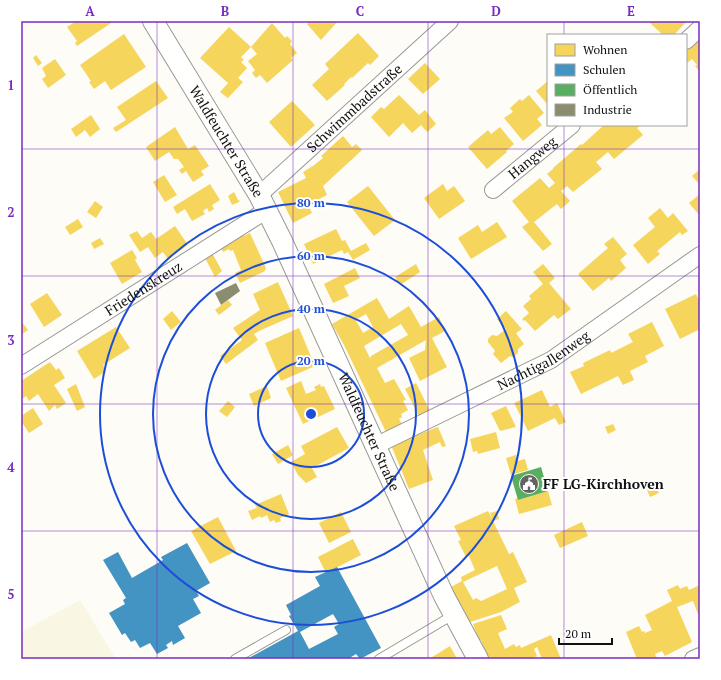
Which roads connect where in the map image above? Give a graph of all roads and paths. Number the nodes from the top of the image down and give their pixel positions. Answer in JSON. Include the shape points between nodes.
{"nodes":[{"id":1,"x":153,"y":21,"type":"edge"},
{"id":2,"x":450,"y":21,"type":"edge"},
{"id":3,"x":700,"y":28,"type":"edge"},
{"id":4,"x":687,"y":40,"type":"edge"},
{"id":5,"x":571,"y":126,"type":"edge"},
{"id":6,"x":493,"y":190,"type":"dead end"},
{"id":7,"x":263,"y":203,"type":"junction"},
{"id":8,"x":700,"y":255,"type":"edge"},
{"id":9,"x":21,"y":366,"type":"edge"},
{"id":10,"x":375,"y":446,"type":"junction"},
{"id":11,"x":453,"y":615,"type":"junction"},
{"id":12,"x":286,"y":630,"type":"dead end"},
{"id":13,"x":700,"y":656,"type":"edge"},
{"id":14,"x":235,"y":659,"type":"edge"},
{"id":15,"x":379,"y":659,"type":"edge"},
{"id":16,"x":478,"y":659,"type":"edge"},
{"id":17,"x":693,"y":659,"type":"edge"}],
"edges":[{"from":1,"to":7,"type":"street","name":"Waldfeuchter Straße"},
{"from":2,"to":7,"type":"street","name":"Schwimmbadstraße"},
{"from":3,"to":4,"type":"street"},
{"from":5,"to":6,"type":"street","name":"Hangweg"},
{"from":7,"to":9,"type":"street","name":"Friedenskreuz"},
{"from":7,"to":10,"type":"street","name":"Waldfeuchter Straße"},
{"from":8,"to":10,"type":"street","name":"Nachtigallenweg","via":[[551,360]]},
{"from":10,"to":11,"type":"street","name":"Waldfeuchter Straße"},
{"from":11,"to":15,"type":"lane"},
{"from":11,"to":16,"type":"street","name":"Waldfeuchter Straße"},
{"from":12,"to":14,"type":"lane"},
{"from":13,"to":17,"type":"street"}]}
